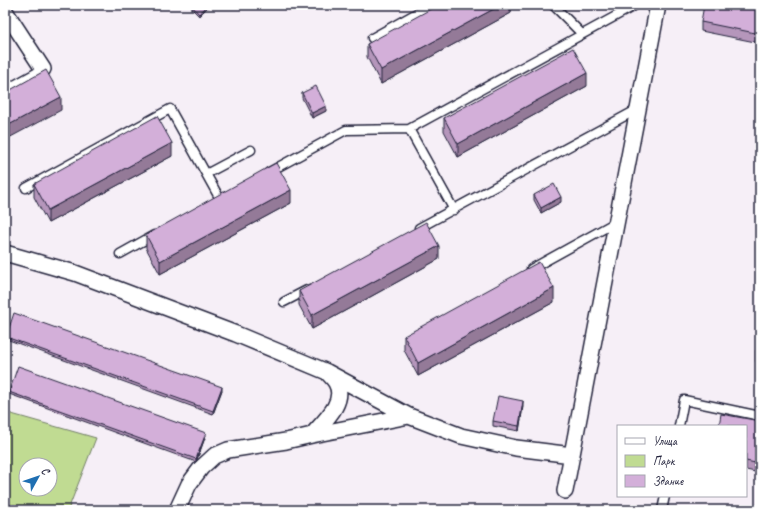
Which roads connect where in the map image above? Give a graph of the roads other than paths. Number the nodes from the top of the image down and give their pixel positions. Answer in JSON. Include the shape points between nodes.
{"nodes":[{"id":1,"x":431,"y":5,"type":"edge"},
{"id":2,"x":553,"y":5,"type":"edge"},
{"id":3,"x":636,"y":5,"type":"edge"},
{"id":4,"x":658,"y":5,"type":"edge"},
{"id":5,"x":5,"y":11,"type":"edge"},
{"id":6,"x":582,"y":34,"type":"junction"},
{"id":7,"x":372,"y":38,"type":"dead end"},
{"id":8,"x":43,"y":69,"type":"joint"},
{"id":9,"x":5,"y":90,"type":"edge"},
{"id":10,"x":638,"y":109,"type":"junction"},
{"id":11,"x":409,"y":129,"type":"junction"},
{"id":12,"x":251,"y":150,"type":"dead end"},
{"id":13,"x":206,"y":174,"type":"junction"},
{"id":14,"x":262,"y":176,"type":"edge"},
{"id":15,"x":26,"y":188,"type":"dead end"},
{"id":16,"x":220,"y":199,"type":"edge"},
{"id":17,"x":454,"y":210,"type":"junction"},
{"id":18,"x":616,"y":222,"type":"junction"},
{"id":19,"x":160,"y":232,"type":"edge"},
{"id":20,"x":413,"y":232,"type":"edge"},
{"id":21,"x":5,"y":253,"type":"edge"},
{"id":22,"x":120,"y":254,"type":"dead end"},
{"id":23,"x":526,"y":272,"type":"edge"},
{"id":24,"x":311,"y":287,"type":"edge"},
{"id":25,"x":284,"y":302,"type":"dead end"},
{"id":26,"x":327,"y":372,"type":"junction"},
{"id":27,"x":409,"y":416,"type":"junction"},
{"id":28,"x":760,"y":416,"type":"edge"},
{"id":29,"x":679,"y":425,"type":"edge"},
{"id":30,"x":312,"y":435,"type":"junction"},
{"id":31,"x":572,"y":455,"type":"junction"},
{"id":32,"x":565,"y":491,"type":"dead end"},
{"id":33,"x":665,"y":497,"type":"edge"},
{"id":34,"x":177,"y":510,"type":"edge"},
{"id":35,"x":662,"y":510,"type":"edge"}],
"edges":[{"from":1,"to":7,"type":"lane"},
{"from":2,"to":6,"type":"lane"},
{"from":3,"to":6,"type":"lane"},
{"from":4,"to":10,"type":"street"},
{"from":5,"to":8,"type":"street"},
{"from":6,"to":11,"type":"lane"},
{"from":8,"to":9,"type":"lane"},
{"from":10,"to":17,"type":"lane"},
{"from":10,"to":18,"type":"street"},
{"from":11,"to":14,"type":"lane","via":[[346,130]]},
{"from":11,"to":17,"type":"lane"},
{"from":12,"to":13,"type":"lane"},
{"from":13,"to":15,"type":"lane","via":[[170,109]]},
{"from":13,"to":16,"type":"lane"},
{"from":17,"to":20,"type":"lane"},
{"from":18,"to":23,"type":"lane"},
{"from":18,"to":31,"type":"street"},
{"from":19,"to":22,"type":"lane"},
{"from":21,"to":26,"type":"street","via":[[75,273],[236,334]]},
{"from":24,"to":25,"type":"lane"},
{"from":26,"to":27,"type":"street"},
{"from":26,"to":30,"type":"street","via":[[336,384],[339,394],[336,406]]},
{"from":27,"to":30,"type":"street"},
{"from":27,"to":31,"type":"street","via":[[462,436],[516,448]]},
{"from":28,"to":29,"type":"lane","via":[[684,400]]},
{"from":30,"to":34,"type":"street","via":[[228,450],[214,456],[189,484]]},
{"from":31,"to":32,"type":"street"},
{"from":33,"to":35,"type":"lane"}]}
